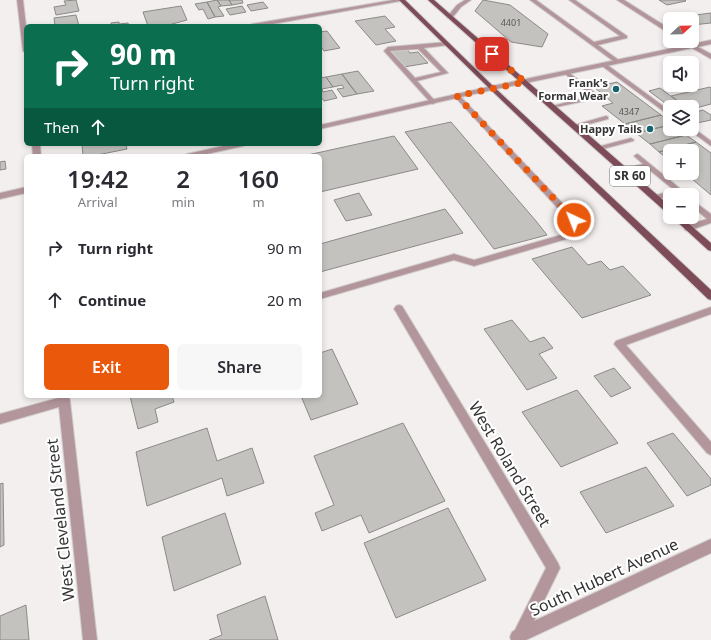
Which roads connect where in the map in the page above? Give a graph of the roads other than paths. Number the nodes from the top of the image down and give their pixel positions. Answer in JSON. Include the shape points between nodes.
{"nodes":[{"id":1,"x":20,"y":0,"type":"edge"},
{"id":2,"x":402,"y":0,"type":"edge"},
{"id":3,"x":431,"y":0,"type":"edge"},
{"id":4,"x":468,"y":0,"type":"edge"},
{"id":5,"x":533,"y":0,"type":"edge"},
{"id":6,"x":572,"y":0,"type":"edge"},
{"id":7,"x":620,"y":0,"type":"edge"},
{"id":8,"x":450,"y":17,"type":"junction"},
{"id":9,"x":264,"y":24,"type":"edge"},
{"id":10,"x":663,"y":28,"type":"edge"},
{"id":11,"x":24,"y":34,"type":"edge"},
{"id":12,"x":711,"y":42,"type":"edge"},
{"id":13,"x":447,"y":44,"type":"junction"},
{"id":14,"x":593,"y":44,"type":"junction"},
{"id":15,"x":699,"y":45,"type":"edge"},
{"id":16,"x":419,"y":46,"type":"junction"},
{"id":17,"x":684,"y":48,"type":"edge"},
{"id":18,"x":696,"y":48,"type":"edge"},
{"id":19,"x":711,"y":57,"type":"edge"},
{"id":20,"x":618,"y":62,"type":"junction"},
{"id":21,"x":604,"y":65,"type":"junction"},
{"id":22,"x":568,"y":73,"type":"junction"},
{"id":23,"x":414,"y":80,"type":"junction"},
{"id":24,"x":525,"y":82,"type":"junction"},
{"id":25,"x":492,"y":88,"type":"junction"},
{"id":26,"x":457,"y":96,"type":"junction"},
{"id":27,"x":433,"y":102,"type":"junction"},
{"id":28,"x":554,"y":107,"type":"junction"},
{"id":29,"x":663,"y":109,"type":"edge"},
{"id":30,"x":606,"y":118,"type":"dead end"},
{"id":31,"x":574,"y":126,"type":"junction"},
{"id":32,"x":322,"y":127,"type":"edge"},
{"id":33,"x":699,"y":135,"type":"edge"},
{"id":34,"x":631,"y":140,"type":"dead end"},
{"id":35,"x":711,"y":144,"type":"edge"},
{"id":36,"x":234,"y":146,"type":"edge"},
{"id":37,"x":600,"y":148,"type":"junction"},
{"id":38,"x":196,"y":154,"type":"edge"},
{"id":39,"x":637,"y":156,"type":"dead end"},
{"id":40,"x":648,"y":165,"type":"junction"},
{"id":41,"x":625,"y":171,"type":"junction"},
{"id":42,"x":675,"y":188,"type":"edge"},
{"id":43,"x":24,"y":190,"type":"edge"},
{"id":44,"x":0,"y":196,"type":"edge"},
{"id":45,"x":663,"y":197,"type":"edge"},
{"id":46,"x":656,"y":198,"type":"junction"},
{"id":47,"x":663,"y":204,"type":"edge"},
{"id":48,"x":699,"y":208,"type":"edge"},
{"id":49,"x":711,"y":219,"type":"edge"},
{"id":50,"x":684,"y":224,"type":"edge"},
{"id":51,"x":688,"y":228,"type":"junction"},
{"id":52,"x":711,"y":248,"type":"edge"},
{"id":53,"x":322,"y":295,"type":"edge"},
{"id":54,"x":711,"y":296,"type":"edge"},
{"id":55,"x":399,"y":309,"type":"dead end"},
{"id":56,"x":711,"y":310,"type":"edge"},
{"id":57,"x":64,"y":398,"type":"edge"},
{"id":58,"x":0,"y":420,"type":"edge"},
{"id":59,"x":711,"y":450,"type":"edge"},
{"id":60,"x":711,"y":546,"type":"edge"},
{"id":61,"x":516,"y":639,"type":"edge"},
{"id":62,"x":90,"y":640,"type":"edge"}],
"edges":[{"from":1,"to":11,"type":"street"},
{"from":2,"to":9,"type":"street"},
{"from":2,"to":13,"type":"main road","number":"SR 60"},
{"from":3,"to":8,"type":"main road","number":"SR 60"},
{"from":4,"to":8,"type":"lane"},
{"from":5,"to":14,"type":"lane"},
{"from":6,"to":14,"type":"lane","via":[[625,37]]},
{"from":7,"to":10,"type":"street"},
{"from":8,"to":24,"type":"main road","number":"SR 60"},
{"from":12,"to":15,"type":"street"},
{"from":13,"to":16,"type":"lane"},
{"from":13,"to":25,"type":"main road","number":"SR 60"},
{"from":14,"to":20,"type":"lane"},
{"from":16,"to":23,"type":"lane","via":[[445,73]]},
{"from":16,"to":23,"type":"lane","via":[[387,51]]},
{"from":17,"to":20,"type":"street"},
{"from":18,"to":19,"type":"street"},
{"from":20,"to":21,"type":"street"},
{"from":21,"to":22,"type":"street"},
{"from":21,"to":29,"type":"lane"},
{"from":22,"to":24,"type":"street"},
{"from":22,"to":28,"type":"lane","via":[[597,97]]},
{"from":23,"to":27,"type":"lane"},
{"from":24,"to":25,"type":"street"},
{"from":24,"to":28,"type":"main road","number":"SR 60"},
{"from":25,"to":26,"type":"street"},
{"from":25,"to":54,"type":"main road","number":"SR 60"},
{"from":26,"to":27,"type":"street"},
{"from":26,"to":53,"type":"lane","via":[[584,231],[474,263],[454,257]]},
{"from":27,"to":32,"type":"street"},
{"from":28,"to":31,"type":"main road","number":"SR 60"},
{"from":30,"to":31,"type":"lane"},
{"from":31,"to":37,"type":"main road","number":"SR 60"},
{"from":33,"to":35,"type":"lane"},
{"from":34,"to":37,"type":"lane"},
{"from":36,"to":38,"type":"street"},
{"from":37,"to":41,"type":"main road","number":"SR 60"},
{"from":39,"to":40,"type":"lane"},
{"from":40,"to":41,"type":"lane"},
{"from":40,"to":42,"type":"lane"},
{"from":41,"to":46,"type":"main road","number":"SR 60"},
{"from":43,"to":44,"type":"street"},
{"from":45,"to":46,"type":"lane"},
{"from":46,"to":47,"type":"main road","number":"SR 60"},
{"from":48,"to":49,"type":"lane"},
{"from":49,"to":51,"type":"lane"},
{"from":50,"to":51,"type":"main road"},
{"from":51,"to":52,"type":"main road"},
{"from":55,"to":61,"type":"street","name":"West Roland Street","via":[[553,568]]},
{"from":56,"to":59,"type":"lane","via":[[619,344]]},
{"from":57,"to":58,"type":"street"},
{"from":57,"to":62,"type":"street","name":"West Cleveland Street"},
{"from":60,"to":61,"type":"street","name":"South Hubert Avenue"}]}
